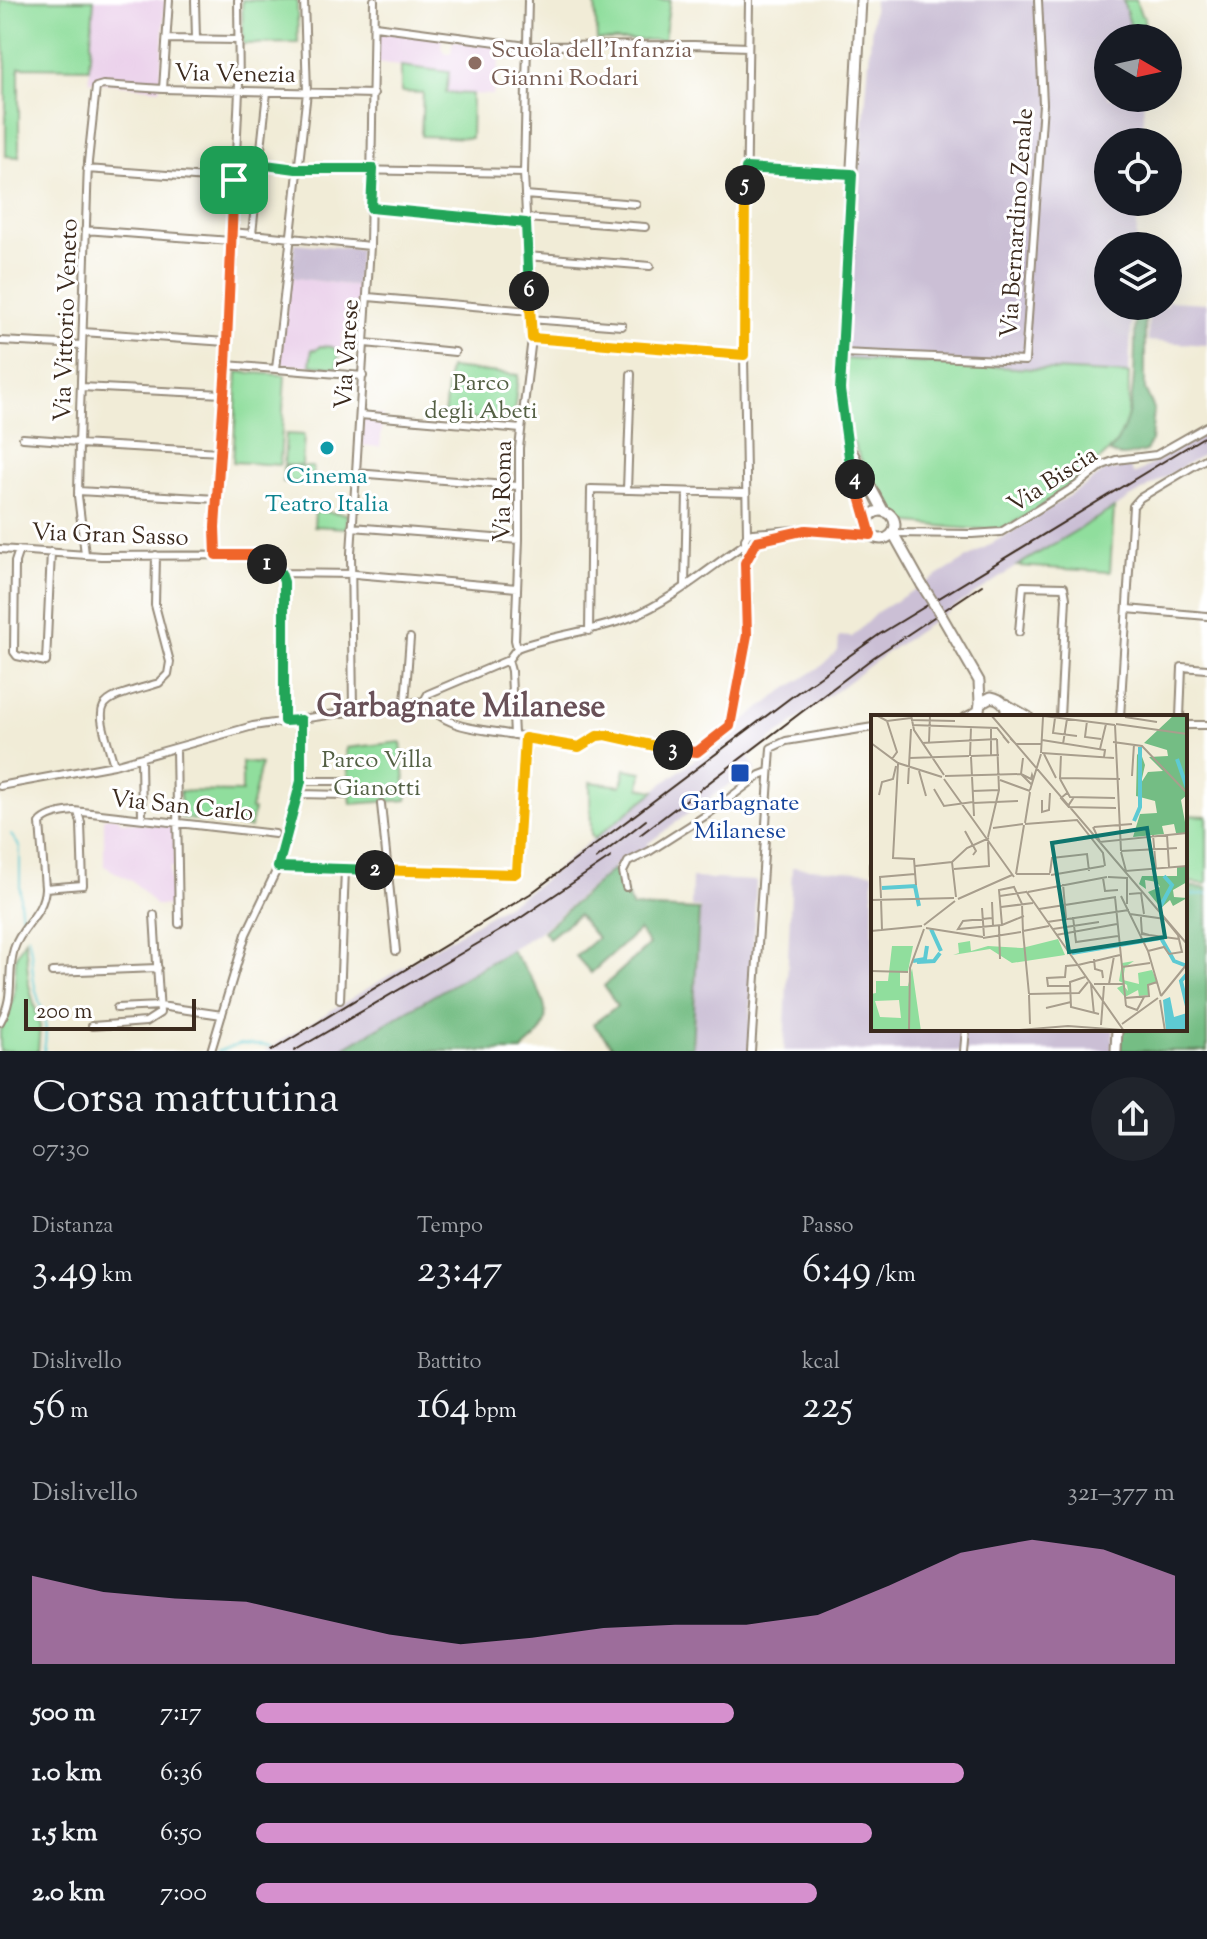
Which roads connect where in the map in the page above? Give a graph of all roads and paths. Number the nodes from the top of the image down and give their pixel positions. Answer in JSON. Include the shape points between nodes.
{"nodes":[{"id":1,"x":169,"y":0,"type":"edge"},
{"id":2,"x":195,"y":0,"type":"edge"},
{"id":3,"x":238,"y":0,"type":"edge"},
{"id":4,"x":304,"y":0,"type":"edge"},
{"id":5,"x":374,"y":0,"type":"edge"},
{"id":6,"x":528,"y":0,"type":"edge"},
{"id":7,"x":749,"y":0,"type":"edge"},
{"id":8,"x":861,"y":0,"type":"edge"},
{"id":9,"x":1038,"y":0,"type":"edge"},
{"id":10,"x":375,"y":26,"type":"junction"},
{"id":11,"x":167,"y":39,"type":"junction"},
{"id":12,"x":196,"y":39,"type":"junction"},
{"id":13,"x":239,"y":40,"type":"junction"},
{"id":14,"x":527,"y":46,"type":"junction"},
{"id":15,"x":748,"y":47,"type":"junction"},
{"id":16,"x":96,"y":87,"type":"joint"},
{"id":17,"x":163,"y":89,"type":"junction"},
{"id":18,"x":239,"y":91,"type":"junction"},
{"id":19,"x":267,"y":92,"type":"junction"},
{"id":20,"x":307,"y":92,"type":"junction"},
{"id":21,"x":374,"y":94,"type":"junction"},
{"id":22,"x":235,"y":161,"type":"junction"},
{"id":23,"x":260,"y":164,"type":"junction"},
{"id":24,"x":746,"y":168,"type":"junction"},
{"id":25,"x":87,"y":169,"type":"junction"},
{"id":26,"x":299,"y":169,"type":"junction"},
{"id":27,"x":373,"y":169,"type":"junction"},
{"id":28,"x":524,"y":173,"type":"junction"},
{"id":29,"x":852,"y":174,"type":"junction"},
{"id":30,"x":234,"y":180,"type":"junction"},
{"id":31,"x":525,"y":195,"type":"junction"},
{"id":32,"x":636,"y":204,"type":"dead end"},
{"id":33,"x":371,"y":208,"type":"junction"},
{"id":34,"x":526,"y":221,"type":"junction"},
{"id":35,"x":645,"y":227,"type":"dead end"},
{"id":36,"x":85,"y":230,"type":"junction"},
{"id":37,"x":252,"y":234,"type":"junction"},
{"id":38,"x":231,"y":236,"type":"junction"},
{"id":39,"x":291,"y":239,"type":"junction"},
{"id":40,"x":370,"y":246,"type":"junction"},
{"id":41,"x":527,"y":256,"type":"junction"},
{"id":42,"x":650,"y":266,"type":"dead end"},
{"id":43,"x":368,"y":297,"type":"junction"},
{"id":44,"x":530,"y":311,"type":"junction"},
{"id":45,"x":530,"y":319,"type":"junction"},
{"id":46,"x":622,"y":326,"type":"dead end"},
{"id":47,"x":83,"y":332,"type":"junction"},
{"id":48,"x":532,"y":338,"type":"junction"},
{"id":49,"x":3,"y":341,"type":"edge"},
{"id":50,"x":226,"y":342,"type":"junction"},
{"id":51,"x":365,"y":343,"type":"junction"},
{"id":52,"x":82,"y":345,"type":"junction"},
{"id":53,"x":455,"y":352,"type":"dead end"},
{"id":54,"x":842,"y":353,"type":"junction"},
{"id":55,"x":744,"y":355,"type":"junction"},
{"id":56,"x":226,"y":365,"type":"junction"},
{"id":57,"x":276,"y":369,"type":"junction"},
{"id":58,"x":631,"y":374,"type":"dead end"},
{"id":59,"x":363,"y":376,"type":"junction"},
{"id":60,"x":81,"y":387,"type":"junction"},
{"id":61,"x":223,"y":394,"type":"junction"},
{"id":62,"x":360,"y":415,"type":"junction"},
{"id":63,"x":844,"y":424,"type":"junction"},
{"id":64,"x":1207,"y":426,"type":"edge"},
{"id":65,"x":521,"y":429,"type":"junction"},
{"id":66,"x":23,"y":438,"type":"dead end"},
{"id":67,"x":79,"y":443,"type":"junction"},
{"id":68,"x":220,"y":452,"type":"junction"},
{"id":69,"x":1207,"y":458,"type":"edge"},
{"id":70,"x":356,"y":473,"type":"junction"},
{"id":71,"x":518,"y":486,"type":"junction"},
{"id":72,"x":627,"y":490,"type":"junction"},
{"id":73,"x":78,"y":491,"type":"junction"},
{"id":74,"x":687,"y":492,"type":"junction"},
{"id":75,"x":744,"y":493,"type":"junction"},
{"id":76,"x":217,"y":499,"type":"junction"},
{"id":77,"x":884,"y":512,"type":"junction"},
{"id":78,"x":352,"y":527,"type":"junction"},
{"id":79,"x":868,"y":527,"type":"junction"},
{"id":80,"x":891,"y":533,"type":"junction"},
{"id":81,"x":751,"y":538,"type":"junction"},
{"id":82,"x":519,"y":540,"type":"junction"},
{"id":83,"x":3,"y":549,"type":"edge"},
{"id":84,"x":19,"y":550,"type":"junction"},
{"id":85,"x":51,"y":552,"type":"junction"},
{"id":86,"x":85,"y":554,"type":"junction"},
{"id":87,"x":156,"y":555,"type":"junction"},
{"id":88,"x":216,"y":555,"type":"junction"},
{"id":89,"x":281,"y":573,"type":"junction"},
{"id":90,"x":290,"y":574,"type":"junction"},
{"id":91,"x":350,"y":574,"type":"junction"},
{"id":92,"x":284,"y":586,"type":"junction"},
{"id":93,"x":685,"y":586,"type":"junction"},
{"id":94,"x":517,"y":588,"type":"junction"},
{"id":95,"x":1127,"y":609,"type":"junction"},
{"id":96,"x":1207,"y":616,"type":"edge"},
{"id":97,"x":589,"y":631,"type":"junction"},
{"id":98,"x":1019,"y":632,"type":"dead end"},
{"id":99,"x":410,"y":638,"type":"dead end"},
{"id":100,"x":517,"y":648,"type":"junction"},
{"id":101,"x":508,"y":660,"type":"junction"},
{"id":102,"x":972,"y":667,"type":"junction"},
{"id":103,"x":1207,"y":669,"type":"edge"},
{"id":104,"x":996,"y":698,"type":"junction"},
{"id":105,"x":424,"y":701,"type":"junction"},
{"id":106,"x":405,"y":703,"type":"junction"},
{"id":107,"x":1005,"y":704,"type":"junction"},
{"id":108,"x":353,"y":710,"type":"junction"},
{"id":109,"x":979,"y":710,"type":"edge"},
{"id":110,"x":1006,"y":715,"type":"edge"},
{"id":111,"x":1024,"y":715,"type":"edge"},
{"id":112,"x":1060,"y":715,"type":"edge"},
{"id":113,"x":1120,"y":715,"type":"edge"},
{"id":114,"x":1180,"y":715,"type":"edge"},
{"id":115,"x":301,"y":720,"type":"junction"},
{"id":116,"x":284,"y":721,"type":"junction"},
{"id":117,"x":871,"y":727,"type":"edge"},
{"id":118,"x":514,"y":735,"type":"junction"},
{"id":119,"x":525,"y":738,"type":"junction"},
{"id":120,"x":176,"y":749,"type":"junction"},
{"id":121,"x":141,"y":759,"type":"junction"},
{"id":122,"x":114,"y":765,"type":"junction"},
{"id":123,"x":768,"y":772,"type":"junction"},
{"id":124,"x":301,"y":781,"type":"junction"},
{"id":125,"x":0,"y":786,"type":"edge"},
{"id":126,"x":299,"y":794,"type":"junction"},
{"id":127,"x":381,"y":804,"type":"dead end"},
{"id":128,"x":81,"y":812,"type":"junction"},
{"id":129,"x":142,"y":818,"type":"junction"},
{"id":130,"x":179,"y":822,"type":"junction"},
{"id":131,"x":275,"y":834,"type":"dead end"},
{"id":132,"x":278,"y":867,"type":"junction"},
{"id":133,"x":345,"y":869,"type":"junction"},
{"id":134,"x":387,"y":870,"type":"junction"},
{"id":135,"x":626,"y":887,"type":"dead end"},
{"id":136,"x":45,"y":888,"type":"junction"},
{"id":137,"x":154,"y":915,"type":"dead end"},
{"id":138,"x":179,"y":924,"type":"dead end"},
{"id":139,"x":396,"y":951,"type":"dead end"},
{"id":140,"x":158,"y":968,"type":"junction"},
{"id":141,"x":52,"y":972,"type":"dead end"},
{"id":142,"x":340,"y":1000,"type":"dead end"},
{"id":143,"x":160,"y":1006,"type":"junction"},
{"id":144,"x":117,"y":1008,"type":"dead end"},
{"id":145,"x":222,"y":1015,"type":"junction"},
{"id":146,"x":0,"y":1022,"type":"edge"},
{"id":147,"x":92,"y":1026,"type":"dead end"},
{"id":148,"x":966,"y":1031,"type":"edge"},
{"id":149,"x":1117,"y":1031,"type":"edge"},
{"id":150,"x":211,"y":1051,"type":"edge"},
{"id":151,"x":751,"y":1051,"type":"edge"},
{"id":152,"x":964,"y":1051,"type":"edge"},
{"id":153,"x":1116,"y":1051,"type":"edge"}],
"edges":[{"from":1,"to":11,"type":"street"},
{"from":2,"to":12,"type":"street"},
{"from":3,"to":13,"type":"street"},
{"from":4,"to":20,"type":"street"},
{"from":5,"to":10,"type":"street","name":"Via Varese"},
{"from":6,"to":14,"type":"street","name":"Via Roma"},
{"from":7,"to":15,"type":"street"},
{"from":8,"to":29,"type":"street"},
{"from":9,"to":54,"type":"street","name":"Via Bernardino Zenale","via":[[1043,104],[1025,361]]},
{"from":10,"to":14,"type":"street"},
{"from":10,"to":21,"type":"street","name":"Via Varese"},
{"from":11,"to":12,"type":"street"},
{"from":11,"to":17,"type":"street"},
{"from":12,"to":13,"type":"street"},
{"from":13,"to":18,"type":"street"},
{"from":14,"to":15,"type":"street"},
{"from":14,"to":28,"type":"street","name":"Via Roma"},
{"from":15,"to":24,"type":"street"},
{"from":16,"to":17,"type":"street","name":"Via Venezia"},
{"from":16,"to":25,"type":"street","name":"Via Vittorio Veneto"},
{"from":17,"to":18,"type":"street","name":"Via Venezia"},
{"from":18,"to":19,"type":"street","name":"Via Venezia"},
{"from":18,"to":22,"type":"street"},
{"from":19,"to":20,"type":"street","name":"Via Venezia"},
{"from":19,"to":23,"type":"street"},
{"from":20,"to":21,"type":"street","name":"Via Venezia"},
{"from":20,"to":26,"type":"street"},
{"from":21,"to":27,"type":"street","name":"Via Varese"},
{"from":22,"to":23,"type":"street"},
{"from":22,"to":30,"type":"street"},
{"from":23,"to":26,"type":"street"},
{"from":23,"to":37,"type":"street"},
{"from":24,"to":29,"type":"street"},
{"from":24,"to":55,"type":"street"},
{"from":25,"to":30,"type":"street"},
{"from":25,"to":36,"type":"street","name":"Via Vittorio Veneto"},
{"from":26,"to":27,"type":"street"},
{"from":26,"to":39,"type":"street"},
{"from":27,"to":28,"type":"street"},
{"from":27,"to":33,"type":"street","name":"Via Varese"},
{"from":28,"to":31,"type":"street","name":"Via Roma"},
{"from":29,"to":54,"type":"street"},
{"from":30,"to":38,"type":"street"},
{"from":31,"to":32,"type":"street"},
{"from":31,"to":34,"type":"street","name":"Via Roma"},
{"from":33,"to":34,"type":"street"},
{"from":33,"to":40,"type":"street","name":"Via Varese"},
{"from":34,"to":35,"type":"street"},
{"from":34,"to":41,"type":"street","name":"Via Roma"},
{"from":36,"to":38,"type":"street"},
{"from":36,"to":47,"type":"street","name":"Via Vittorio Veneto"},
{"from":37,"to":38,"type":"street"},
{"from":37,"to":39,"type":"street"},
{"from":38,"to":50,"type":"street"},
{"from":39,"to":40,"type":"street"},
{"from":39,"to":57,"type":"street"},
{"from":40,"to":43,"type":"street","name":"Via Varese"},
{"from":41,"to":42,"type":"street"},
{"from":41,"to":44,"type":"street","name":"Via Roma"},
{"from":43,"to":44,"type":"street"},
{"from":43,"to":51,"type":"street","name":"Via Varese"},
{"from":44,"to":45,"type":"street","name":"Via Roma"},
{"from":45,"to":46,"type":"street"},
{"from":45,"to":48,"type":"street","name":"Via Roma"},
{"from":47,"to":50,"type":"street"},
{"from":47,"to":52,"type":"street","name":"Via Vittorio Veneto"},
{"from":48,"to":55,"type":"street"},
{"from":48,"to":65,"type":"street","name":"Via Roma"},
{"from":49,"to":52,"type":"street"},
{"from":50,"to":56,"type":"street"},
{"from":51,"to":53,"type":"street"},
{"from":51,"to":59,"type":"street","name":"Via Varese"},
{"from":52,"to":60,"type":"street","name":"Via Vittorio Veneto"},
{"from":54,"to":63,"type":"street"},
{"from":55,"to":75,"type":"street"},
{"from":56,"to":57,"type":"street"},
{"from":56,"to":61,"type":"street"},
{"from":57,"to":59,"type":"street"},
{"from":58,"to":72,"type":"street"},
{"from":59,"to":62,"type":"street","name":"Via Varese"},
{"from":60,"to":61,"type":"street"},
{"from":60,"to":67,"type":"street","name":"Via Vittorio Veneto"},
{"from":61,"to":68,"type":"street"},
{"from":62,"to":65,"type":"street"},
{"from":62,"to":70,"type":"street","name":"Via Varese"},
{"from":63,"to":77,"type":"street","via":[[855,459]]},
{"from":63,"to":79,"type":"street"},
{"from":64,"to":80,"type":"street","name":"Via Biscia","via":[[1156,455],[1103,465],[1007,530]]},
{"from":65,"to":71,"type":"street","name":"Via Roma"},
{"from":66,"to":67,"type":"street"},
{"from":67,"to":68,"type":"street"},
{"from":67,"to":73,"type":"street","name":"Via Vittorio Veneto"},
{"from":68,"to":76,"type":"street"},
{"from":69,"to":95,"type":"street","via":[[1133,506]]},
{"from":70,"to":71,"type":"street"},
{"from":70,"to":78,"type":"street","name":"Via Varese"},
{"from":71,"to":82,"type":"street","name":"Via Roma"},
{"from":72,"to":74,"type":"street"},
{"from":72,"to":97,"type":"street","via":[[591,489]]},
{"from":73,"to":76,"type":"street"},
{"from":73,"to":86,"type":"street","name":"Via Vittorio Veneto"},
{"from":74,"to":75,"type":"street"},
{"from":74,"to":93,"type":"street"},
{"from":75,"to":81,"type":"street"},
{"from":76,"to":88,"type":"street"},
{"from":77,"to":79,"type":"street","via":[[873,514]]},
{"from":77,"to":80,"type":"street","via":[[891,515]]},
{"from":78,"to":82,"type":"street"},
{"from":78,"to":91,"type":"street","name":"Via Varese"},
{"from":79,"to":80,"type":"street"},
{"from":79,"to":81,"type":"street"},
{"from":80,"to":102,"type":"street","bridge":true},
{"from":81,"to":93,"type":"street"},
{"from":81,"to":119,"type":"street","via":[[745,563],[747,635],[725,731],[694,753],[601,735],[579,747]]},
{"from":82,"to":94,"type":"street","name":"Via Roma"},
{"from":83,"to":84,"type":"street","name":"Via Gran Sasso"},
{"from":84,"to":85,"type":"street","name":"Via Gran Sasso"},
{"from":84,"to":85,"type":"street","via":[[14,652],[46,662]]},
{"from":85,"to":86,"type":"street","name":"Via Gran Sasso"},
{"from":86,"to":87,"type":"street","name":"Via Gran Sasso"},
{"from":87,"to":88,"type":"street","name":"Via Gran Sasso"},
{"from":87,"to":122,"type":"street","via":[[157,611],[170,669],[159,683],[104,704],[101,722]]},
{"from":88,"to":89,"type":"street","name":"Via Gran Sasso","via":[[257,555]]},
{"from":89,"to":90,"type":"street","name":"Via Gran Sasso"},
{"from":89,"to":92,"type":"street"},
{"from":90,"to":91,"type":"street","name":"Via Gran Sasso"},
{"from":90,"to":92,"type":"street"},
{"from":91,"to":94,"type":"street","name":"Via Gran Sasso"},
{"from":91,"to":108,"type":"street","name":"Via Varese"},
{"from":92,"to":116,"type":"street"},
{"from":93,"to":97,"type":"street","via":[[645,610]]},
{"from":94,"to":100,"type":"street","name":"Via Roma"},
{"from":95,"to":96,"type":"street"},
{"from":95,"to":113,"type":"street"},
{"from":97,"to":100,"type":"street"},
{"from":98,"to":112,"type":"street","via":[[1023,586],[1064,587]]},
{"from":99,"to":106,"type":"street"},
{"from":100,"to":101,"type":"street"},
{"from":101,"to":105,"type":"street","via":[[428,694]]},
{"from":101,"to":118,"type":"street"},
{"from":102,"to":104,"type":"street"},
{"from":102,"to":109,"type":"street","via":[[981,687]]},
{"from":103,"to":114,"type":"street","via":[[1182,667]]},
{"from":104,"to":107,"type":"street"},
{"from":104,"to":109,"type":"street","via":[[987,698]]},
{"from":105,"to":106,"type":"street"},
{"from":105,"to":118,"type":"street","via":[[457,726]]},
{"from":106,"to":108,"type":"street"},
{"from":107,"to":110,"type":"street"},
{"from":107,"to":111,"type":"street"},
{"from":108,"to":115,"type":"street"},
{"from":115,"to":116,"type":"street"},
{"from":115,"to":124,"type":"street"},
{"from":116,"to":120,"type":"street"},
{"from":117,"to":123,"type":"street","via":[[786,741],[771,748]]},
{"from":118,"to":119,"type":"street"},
{"from":119,"to":134,"type":"street","via":[[517,872]]},
{"from":120,"to":121,"type":"street"},
{"from":120,"to":130,"type":"street"},
{"from":121,"to":122,"type":"street"},
{"from":121,"to":129,"type":"street"},
{"from":122,"to":125,"type":"street"},
{"from":123,"to":135,"type":"street","via":[[628,862],[623,872]]},
{"from":123,"to":151,"type":"street"},
{"from":124,"to":126,"type":"street"},
{"from":124,"to":126,"type":"street","via":[[345,781],[347,792]]},
{"from":126,"to":132,"type":"street"},
{"from":127,"to":134,"type":"street"},
{"from":128,"to":129,"type":"street","name":"Via San Carlo"},
{"from":128,"to":136,"type":"street","name":"Via San Carlo","via":[[69,811],[40,823]]},
{"from":128,"to":136,"type":"street","name":"Via San Carlo","via":[[83,885]]},
{"from":129,"to":130,"type":"street","name":"Via San Carlo"},
{"from":130,"to":131,"type":"street","name":"Via San Carlo"},
{"from":130,"to":138,"type":"street"},
{"from":132,"to":133,"type":"street"},
{"from":132,"to":145,"type":"street","via":[[246,934]]},
{"from":133,"to":134,"type":"street"},
{"from":133,"to":142,"type":"street"},
{"from":134,"to":139,"type":"street"},
{"from":136,"to":146,"type":"street","via":[[39,911],[15,945],[11,996]]},
{"from":137,"to":140,"type":"street"},
{"from":140,"to":141,"type":"street"},
{"from":140,"to":143,"type":"street"},
{"from":143,"to":144,"type":"street"},
{"from":143,"to":145,"type":"street"},
{"from":143,"to":147,"type":"street","via":[[160,1013],[146,1022]]},
{"from":145,"to":150,"type":"street"},
{"from":148,"to":152,"type":"street"},
{"from":149,"to":153,"type":"street"}]}
